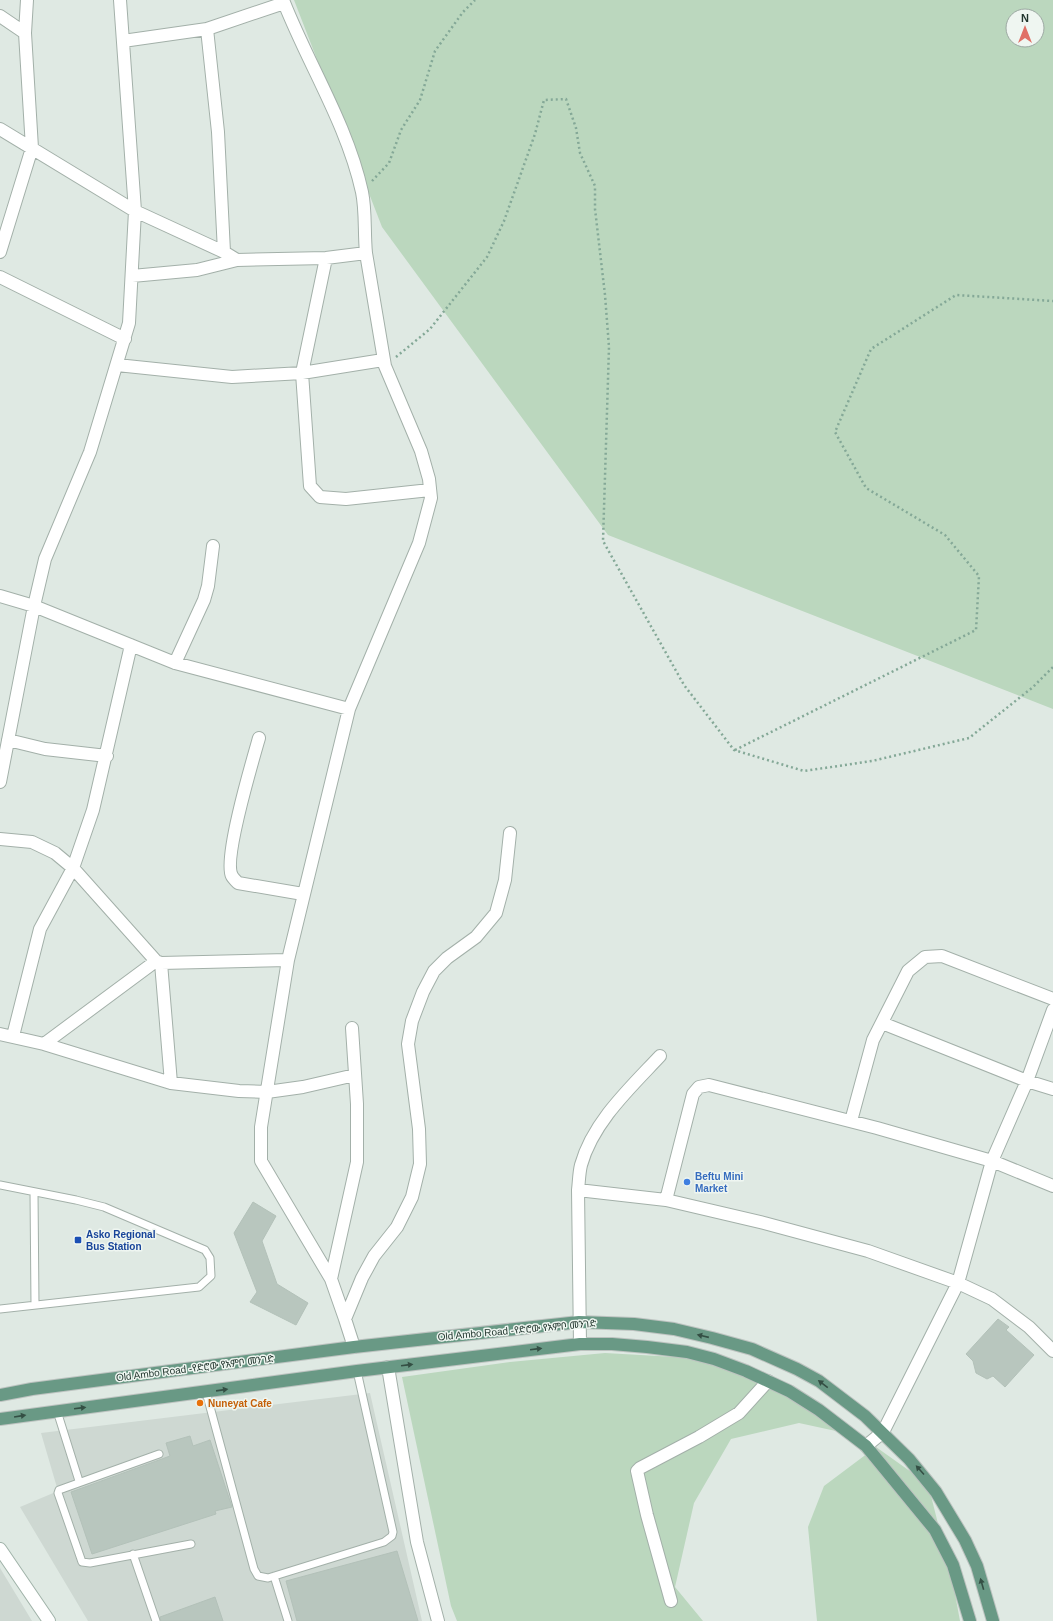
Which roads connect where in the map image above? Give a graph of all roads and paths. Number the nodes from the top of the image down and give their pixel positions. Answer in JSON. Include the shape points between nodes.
{"nodes":[{"id":1,"x":27,"y":0,"type":"edge"},
{"id":2,"x":120,"y":0,"type":"edge"},
{"id":3,"x":475,"y":0,"type":"edge"},
{"id":4,"x":283,"y":2,"type":"edge"},
{"id":5,"x":0,"y":16,"type":"edge"},
{"id":6,"x":207,"y":29,"type":"junction"},
{"id":7,"x":25,"y":33,"type":"junction"},
{"id":8,"x":123,"y":41,"type":"junction"},
{"id":9,"x":0,"y":129,"type":"edge"},
{"id":10,"x":32,"y":148,"type":"junction"},
{"id":11,"x":362,"y":192,"type":"junction"},
{"id":12,"x":135,"y":210,"type":"junction"},
{"id":13,"x":0,"y":252,"type":"edge"},
{"id":14,"x":224,"y":252,"type":"junction"},
{"id":15,"x":366,"y":253,"type":"junction"},
{"id":16,"x":326,"y":258,"type":"junction"},
{"id":17,"x":237,"y":260,"type":"junction"},
{"id":18,"x":132,"y":276,"type":"junction"},
{"id":19,"x":0,"y":277,"type":"edge"},
{"id":20,"x":1053,"y":301,"type":"edge"},
{"id":21,"x":125,"y":339,"type":"junction"},
{"id":22,"x":384,"y":363,"type":"junction"},
{"id":23,"x":117,"y":365,"type":"junction"},
{"id":24,"x":302,"y":373,"type":"junction"},
{"id":25,"x":430,"y":490,"type":"junction"},
{"id":26,"x":213,"y":546,"type":"dead end"},
{"id":27,"x":0,"y":596,"type":"edge"},
{"id":28,"x":34,"y":606,"type":"junction"},
{"id":29,"x":131,"y":645,"type":"junction"},
{"id":30,"x":175,"y":663,"type":"junction"},
{"id":31,"x":1053,"y":667,"type":"edge"},
{"id":32,"x":348,"y":709,"type":"junction"},
{"id":33,"x":259,"y":738,"type":"dead end"},
{"id":34,"x":8,"y":740,"type":"junction"},
{"id":35,"x":734,"y":750,"type":"junction"},
{"id":36,"x":3,"y":753,"type":"edge"},
{"id":37,"x":107,"y":756,"type":"junction"},
{"id":38,"x":0,"y":782,"type":"edge"},
{"id":39,"x":510,"y":833,"type":"dead end"},
{"id":40,"x":0,"y":839,"type":"edge"},
{"id":41,"x":72,"y":868,"type":"junction"},
{"id":42,"x":303,"y":894,"type":"junction"},
{"id":43,"x":288,"y":960,"type":"junction"},
{"id":44,"x":158,"y":962,"type":"junction"},
{"id":45,"x":1053,"y":999,"type":"edge"},
{"id":46,"x":1053,"y":1010,"type":"edge"},
{"id":47,"x":882,"y":1023,"type":"junction"},
{"id":48,"x":352,"y":1028,"type":"dead end"},
{"id":49,"x":0,"y":1034,"type":"edge"},
{"id":50,"x":13,"y":1036,"type":"junction"},
{"id":51,"x":44,"y":1044,"type":"junction"},
{"id":52,"x":660,"y":1056,"type":"dead end"},
{"id":53,"x":355,"y":1075,"type":"junction"},
{"id":54,"x":1027,"y":1081,"type":"junction"},
{"id":55,"x":171,"y":1083,"type":"junction"},
{"id":56,"x":1053,"y":1089,"type":"edge"},
{"id":57,"x":267,"y":1092,"type":"junction"},
{"id":58,"x":851,"y":1121,"type":"junction"},
{"id":59,"x":992,"y":1161,"type":"junction"},
{"id":60,"x":0,"y":1185,"type":"edge"},
{"id":61,"x":1053,"y":1186,"type":"edge"},
{"id":62,"x":578,"y":1190,"type":"junction"},
{"id":63,"x":34,"y":1192,"type":"junction"},
{"id":64,"x":666,"y":1200,"type":"junction"},
{"id":65,"x":332,"y":1279,"type":"junction"},
{"id":66,"x":958,"y":1283,"type":"junction"},
{"id":67,"x":35,"y":1305,"type":"junction"},
{"id":68,"x":0,"y":1308,"type":"edge"},
{"id":69,"x":346,"y":1319,"type":"junction"},
{"id":70,"x":579,"y":1322,"type":"junction"},
{"id":71,"x":580,"y":1344,"type":"junction"},
{"id":72,"x":354,"y":1347,"type":"junction"},
{"id":73,"x":1053,"y":1351,"type":"edge"},
{"id":74,"x":388,"y":1367,"type":"junction"},
{"id":75,"x":357,"y":1371,"type":"junction"},
{"id":76,"x":768,"y":1381,"type":"junction"},
{"id":77,"x":206,"y":1392,"type":"junction"},
{"id":78,"x":0,"y":1395,"type":"edge"},
{"id":79,"x":57,"y":1411,"type":"junction"},
{"id":80,"x":1,"y":1420,"type":"edge"},
{"id":81,"x":883,"y":1432,"type":"junction"},
{"id":82,"x":866,"y":1446,"type":"junction"},
{"id":83,"x":159,"y":1454,"type":"dead end"},
{"id":84,"x":79,"y":1481,"type":"junction"},
{"id":85,"x":190,"y":1544,"type":"dead end"},
{"id":86,"x":0,"y":1549,"type":"edge"},
{"id":87,"x":133,"y":1554,"type":"junction"},
{"id":88,"x":274,"y":1576,"type":"junction"},
{"id":89,"x":671,"y":1600,"type":"dead end"},
{"id":90,"x":49,"y":1621,"type":"edge"},
{"id":91,"x":156,"y":1621,"type":"edge"},
{"id":92,"x":288,"y":1621,"type":"edge"},
{"id":93,"x":438,"y":1621,"type":"edge"},
{"id":94,"x":970,"y":1621,"type":"edge"},
{"id":95,"x":993,"y":1621,"type":"edge"}],
"edges":[{"from":1,"to":7,"type":"street"},
{"from":2,"to":8,"type":"street"},
{"from":3,"to":11,"type":"path","via":[[463,12],[435,51],[420,100],[401,130],[389,163]]},
{"from":4,"to":6,"type":"street"},
{"from":4,"to":11,"type":"street","via":[[336,115]]},
{"from":5,"to":7,"type":"street"},
{"from":6,"to":8,"type":"street"},
{"from":6,"to":14,"type":"street","via":[[218,132]]},
{"from":7,"to":10,"type":"street"},
{"from":8,"to":12,"type":"street"},
{"from":9,"to":10,"type":"street"},
{"from":10,"to":12,"type":"street"},
{"from":10,"to":13,"type":"street"},
{"from":11,"to":15,"type":"street"},
{"from":12,"to":14,"type":"street"},
{"from":12,"to":18,"type":"street"},
{"from":14,"to":17,"type":"street"},
{"from":15,"to":16,"type":"street"},
{"from":15,"to":22,"type":"street"},
{"from":16,"to":17,"type":"street"},
{"from":16,"to":24,"type":"street"},
{"from":17,"to":18,"type":"street","via":[[197,270]]},
{"from":18,"to":21,"type":"street","via":[[129,323]]},
{"from":19,"to":21,"type":"street"},
{"from":20,"to":35,"type":"path","via":[[956,295],[871,349],[835,432],[866,488],[945,535],[979,576],[976,630]]},
{"from":21,"to":23,"type":"street"},
{"from":22,"to":24,"type":"street"},
{"from":22,"to":25,"type":"street","via":[[421,451]]},
{"from":22,"to":35,"type":"path","via":[[430,329],[487,257],[504,222],[535,134],[544,100],[566,99],[576,128],[580,153],[595,186],[595,209],[605,294],[609,347],[603,541],[684,685]]},
{"from":23,"to":24,"type":"street","via":[[232,377]]},
{"from":23,"to":28,"type":"street","via":[[90,452],[45,559]]},
{"from":24,"to":25,"type":"street","via":[[308,473],[310,486],[320,497],[346,499]]},
{"from":25,"to":32,"type":"street","via":[[431,498],[420,543]]},
{"from":26,"to":30,"type":"street","via":[[204,600]]},
{"from":27,"to":28,"type":"street"},
{"from":28,"to":29,"type":"street"},
{"from":28,"to":34,"type":"street"},
{"from":29,"to":30,"type":"street"},
{"from":29,"to":37,"type":"street"},
{"from":30,"to":32,"type":"street"},
{"from":31,"to":35,"type":"path","via":[[1033,687],[969,738],[872,761],[804,771]]},
{"from":32,"to":42,"type":"street"},
{"from":33,"to":42,"type":"street","via":[[236,821],[230,867],[232,876],[238,883]]},
{"from":34,"to":36,"type":"street"},
{"from":34,"to":37,"type":"street","via":[[45,749]]},
{"from":36,"to":38,"type":"street"},
{"from":37,"to":41,"type":"street","via":[[93,810]]},
{"from":39,"to":69,"type":"street","via":[[505,880],[496,913],[476,937],[434,971],[412,1021],[408,1044],[419,1129],[420,1164],[412,1196],[398,1227],[374,1256],[362,1278]]},
{"from":40,"to":41,"type":"street","via":[[32,842],[55,853]]},
{"from":41,"to":44,"type":"street"},
{"from":41,"to":50,"type":"street","via":[[40,929]]},
{"from":42,"to":43,"type":"street"},
{"from":43,"to":44,"type":"street"},
{"from":43,"to":57,"type":"street"},
{"from":44,"to":51,"type":"street"},
{"from":44,"to":55,"type":"street"},
{"from":45,"to":47,"type":"street","via":[[942,956],[925,957],[908,971]]},
{"from":46,"to":54,"type":"street"},
{"from":47,"to":54,"type":"street"},
{"from":47,"to":58,"type":"street","via":[[873,1040]]},
{"from":48,"to":53,"type":"street"},
{"from":49,"to":50,"type":"street"},
{"from":50,"to":51,"type":"street"},
{"from":51,"to":55,"type":"street"},
{"from":52,"to":62,"type":"street","via":[[621,1097],[589,1144],[580,1166]]},
{"from":53,"to":57,"type":"street"},
{"from":53,"to":65,"type":"street","via":[[357,1162]]},
{"from":54,"to":56,"type":"street"},
{"from":54,"to":59,"type":"street"},
{"from":55,"to":57,"type":"street"},
{"from":57,"to":65,"type":"street","via":[[262,1127],[262,1161]]},
{"from":58,"to":59,"type":"street"},
{"from":58,"to":64,"type":"street","via":[[709,1085],[699,1087],[693,1094]]},
{"from":59,"to":61,"type":"street"},
{"from":59,"to":66,"type":"street"},
{"from":60,"to":63,"type":"lane"},
{"from":62,"to":64,"type":"street"},
{"from":62,"to":70,"type":"street"},
{"from":63,"to":67,"type":"lane"},
{"from":63,"to":67,"type":"lane","via":[[104,1208],[205,1250],[210,1258],[211,1276],[199,1287]]},
{"from":64,"to":66,"type":"street","via":[[764,1223],[868,1252]]},
{"from":65,"to":69,"type":"street"},
{"from":66,"to":73,"type":"street","via":[[992,1299],[1029,1327]]},
{"from":66,"to":81,"type":"street"},
{"from":67,"to":68,"type":"lane"},
{"from":69,"to":72,"type":"street"},
{"from":70,"to":71,"type":"street"},
{"from":70,"to":72,"type":"main road","name":"Old Ambo Road -የድሮው የአምቦ መንገድ"},
{"from":81,"to":70,"type":"main road","name":"Old Ambo Road -የድሮው የአምቦ መንገድ","one_way":true,"via":[[819,1381],[752,1350],[674,1329],[634,1324]]},
{"from":74,"to":71,"type":"main road","name":"Old Ambo Road -የድሮው የአምቦ መንገድ","one_way":true},
{"from":71,"to":76,"type":"main road","name":"Old Ambo Road -የድሮው የአምቦ መንገድ","via":[[612,1344],[687,1352]]},
{"from":72,"to":78,"type":"main road","name":"Old Ambo Road -የድሮው የአምቦ መንገድ"},
{"from":74,"to":75,"type":"main road","name":"Old Ambo Road -የድሮው የአምቦ መንገድ"},
{"from":74,"to":93,"type":"street","via":[[417,1542]]},
{"from":77,"to":75,"type":"main road","name":"Old Ambo Road -የድሮው የአምቦ መንገድ","one_way":true},
{"from":75,"to":88,"type":"lane","via":[[392,1536],[384,1542]]},
{"from":76,"to":82,"type":"main road","name":"Old Ambo Road -የድሮው የአምቦ መንገድ","via":[[819,1410]]},
{"from":76,"to":89,"type":"street","via":[[738,1413],[637,1471]]},
{"from":79,"to":77,"type":"main road","name":"Old Ambo Road -የድሮው የአምቦ መንገድ","one_way":true},
{"from":77,"to":88,"type":"lane","via":[[254,1569],[258,1576]]},
{"from":80,"to":79,"type":"main road","name":"Old Ambo Road -የድሮው የአምቦ መንገድ","one_way":true},
{"from":79,"to":84,"type":"lane"},
{"from":81,"to":82,"type":"street"},
{"from":95,"to":81,"type":"main road","name":"Old Ambo Road -የድሮው የአምቦ መንገድ","one_way":true,"via":[[977,1566],[951,1516],[924,1475]]},
{"from":82,"to":94,"type":"main road","name":"Old Ambo Road -የድሮው የአምቦ መንገድ","via":[[935,1530],[953,1565]]},
{"from":83,"to":84,"type":"lane"},
{"from":84,"to":87,"type":"lane","via":[[62,1488],[58,1493],[82,1562],[90,1563]]},
{"from":85,"to":87,"type":"lane"},
{"from":86,"to":90,"type":"street"},
{"from":87,"to":91,"type":"lane"},
{"from":88,"to":92,"type":"lane"}]}
